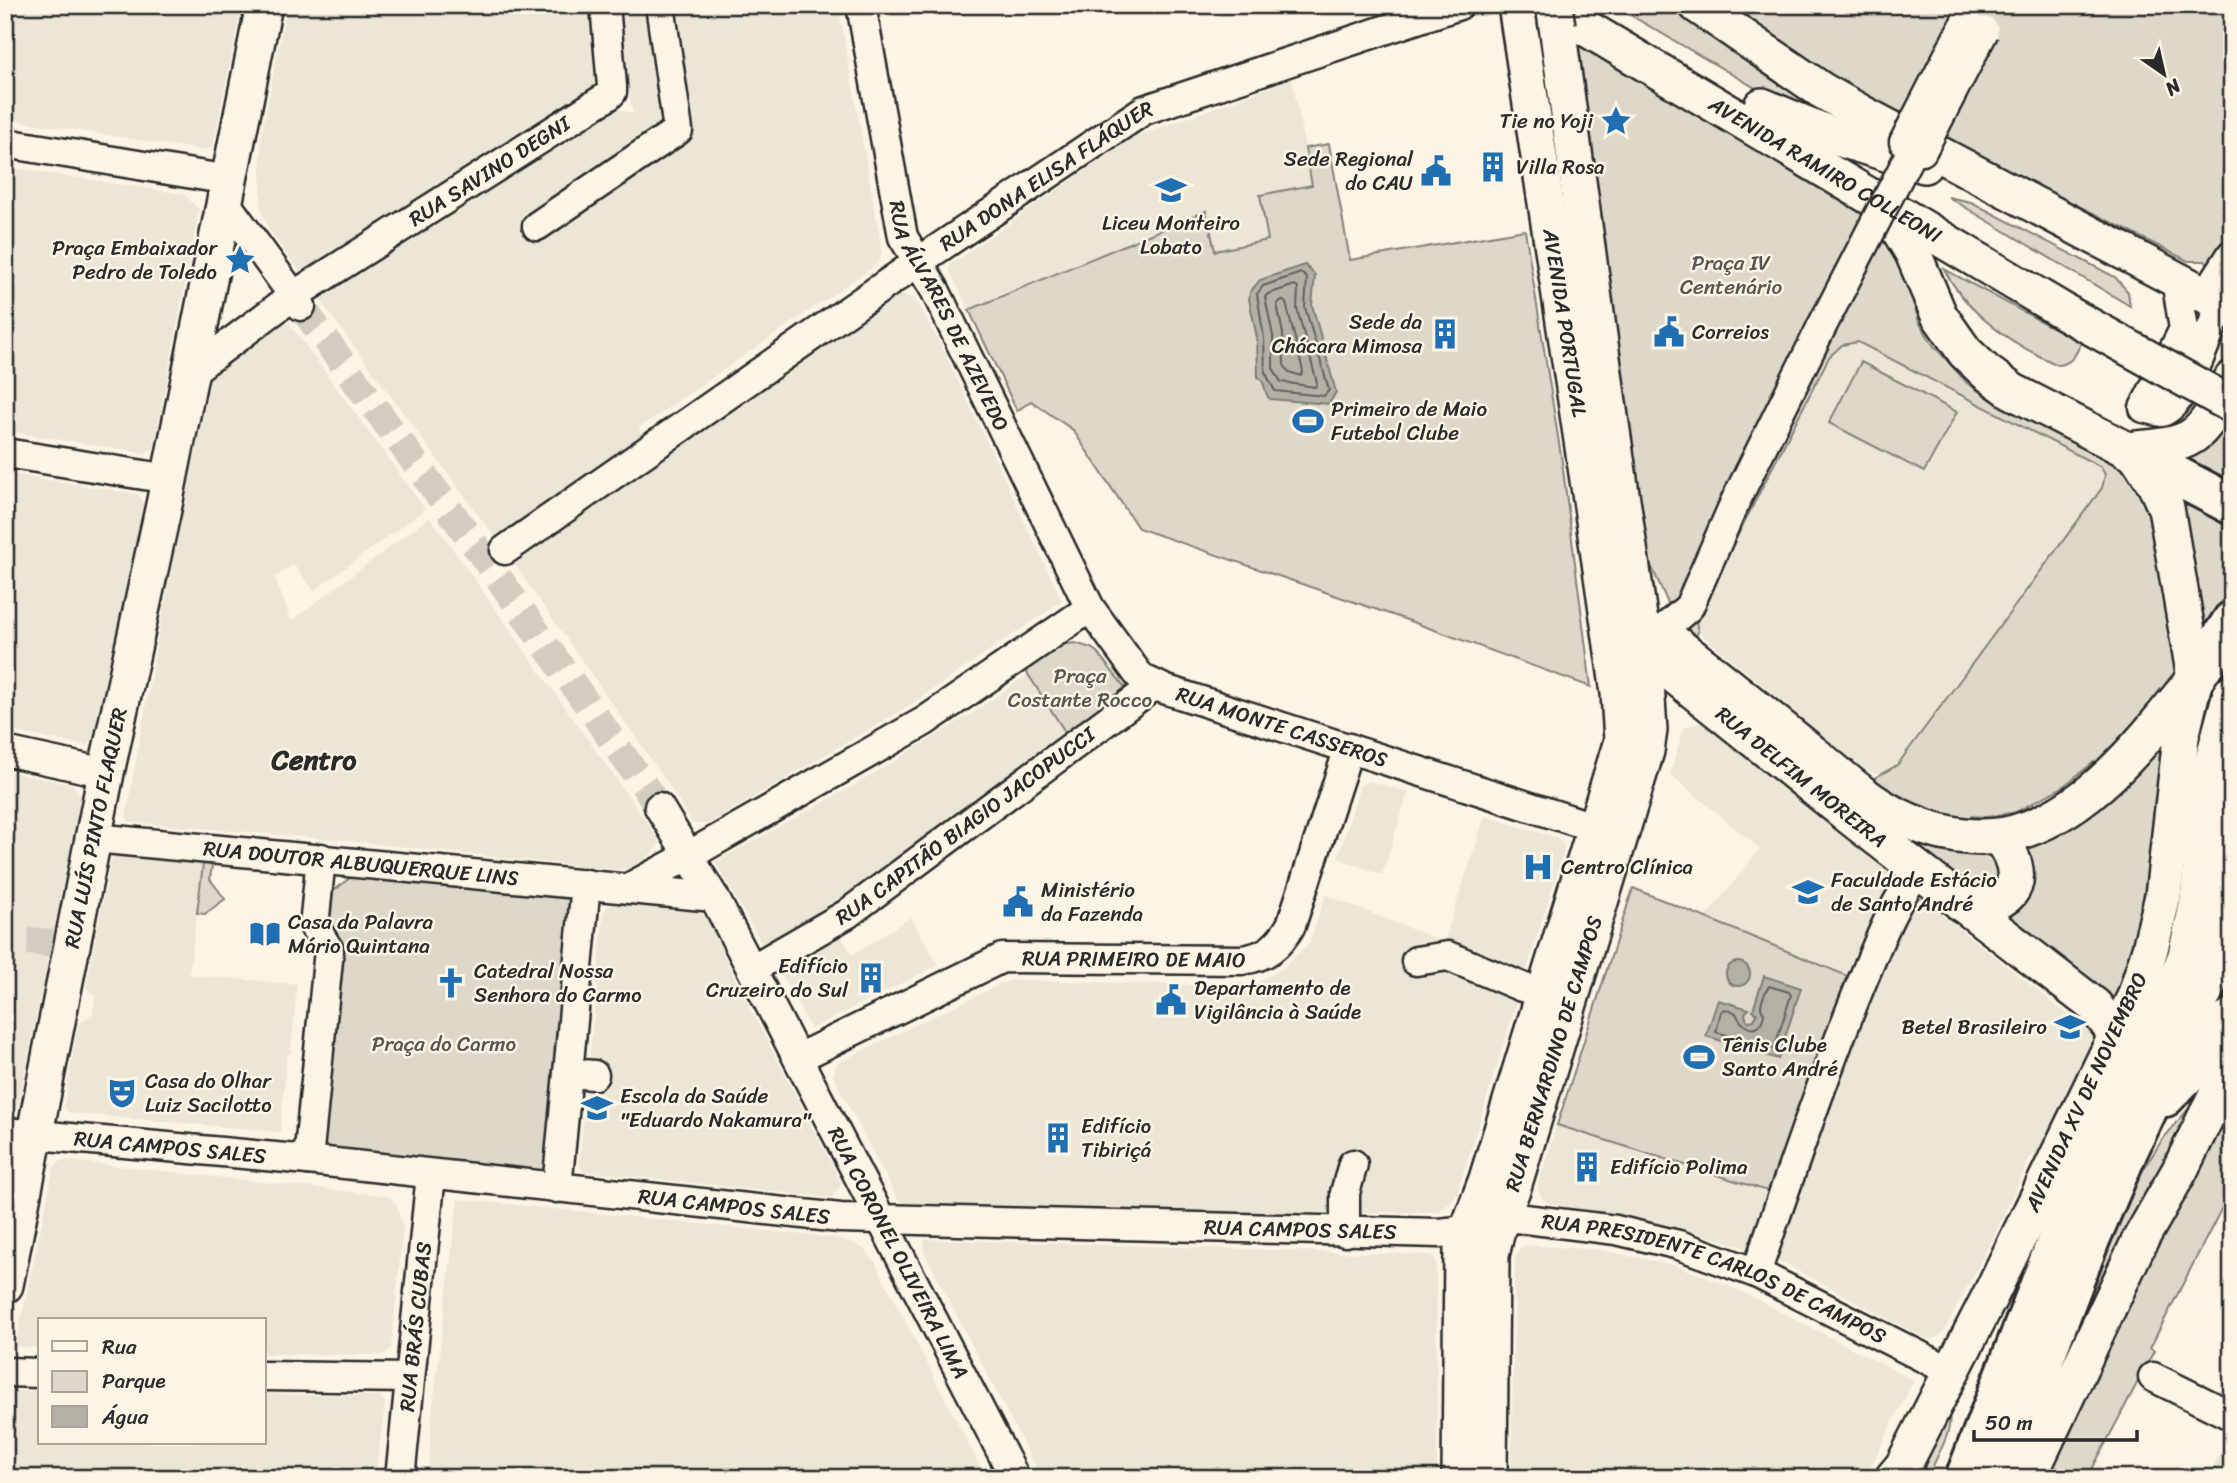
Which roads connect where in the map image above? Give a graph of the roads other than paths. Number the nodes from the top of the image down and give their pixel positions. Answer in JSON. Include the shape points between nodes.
{"nodes":[{"id":1,"x":264,"y":5,"type":"edge"},
{"id":2,"x":606,"y":5,"type":"edge"},
{"id":3,"x":660,"y":5,"type":"edge"},
{"id":4,"x":861,"y":5,"type":"edge"},
{"id":5,"x":1459,"y":5,"type":"edge"},
{"id":6,"x":1516,"y":5,"type":"edge"},
{"id":7,"x":1708,"y":9,"type":"edge"},
{"id":8,"x":1571,"y":15,"type":"edge"},
{"id":9,"x":1975,"y":26,"type":"dead end"},
{"id":10,"x":1762,"y":106,"type":"junction"},
{"id":11,"x":5,"y":143,"type":"edge"},
{"id":12,"x":2005,"y":190,"type":"junction"},
{"id":13,"x":227,"y":191,"type":"junction"},
{"id":14,"x":1885,"y":206,"type":"junction"},
{"id":15,"x":537,"y":226,"type":"dead end"},
{"id":16,"x":2232,"y":254,"type":"edge"},
{"id":17,"x":918,"y":262,"type":"junction"},
{"id":18,"x":2208,"y":296,"type":"edge"},
{"id":19,"x":297,"y":301,"type":"junction"},
{"id":20,"x":2074,"y":304,"type":"junction"},
{"id":21,"x":191,"y":372,"type":"junction"},
{"id":22,"x":2232,"y":379,"type":"edge"},
{"id":23,"x":2232,"y":405,"type":"edge"},
{"id":24,"x":2132,"y":452,"type":"junction"},
{"id":25,"x":5,"y":453,"type":"edge"},
{"id":26,"x":169,"y":478,"type":"junction"},
{"id":27,"x":2232,"y":505,"type":"edge"},
{"id":28,"x":505,"y":550,"type":"dead end"},
{"id":29,"x":1090,"y":608,"type":"junction"},
{"id":30,"x":2232,"y":621,"type":"edge"},
{"id":31,"x":1639,"y":640,"type":"junction"},
{"id":32,"x":2195,"y":678,"type":"junction"},
{"id":33,"x":1155,"y":685,"type":"junction"},
{"id":34,"x":2232,"y":695,"type":"edge"},
{"id":35,"x":1706,"y":702,"type":"junction"},
{"id":36,"x":1649,"y":730,"type":"junction"},
{"id":37,"x":1349,"y":748,"type":"junction"},
{"id":38,"x":5,"y":751,"type":"edge"},
{"id":39,"x":106,"y":773,"type":"junction"},
{"id":40,"x":659,"y":807,"type":"tunnel mouth"},
{"id":41,"x":1596,"y":828,"type":"junction"},
{"id":42,"x":1999,"y":837,"type":"junction"},
{"id":43,"x":94,"y":838,"type":"junction"},
{"id":44,"x":690,"y":855,"type":"junction"},
{"id":45,"x":332,"y":859,"type":"junction"},
{"id":46,"x":1919,"y":871,"type":"junction"},
{"id":47,"x":2232,"y":878,"type":"edge"},
{"id":48,"x":586,"y":884,"type":"junction"},
{"id":49,"x":628,"y":888,"type":"junction"},
{"id":50,"x":714,"y":897,"type":"junction"},
{"id":51,"x":1962,"y":904,"type":"junction"},
{"id":52,"x":1416,"y":961,"type":"dead end"},
{"id":53,"x":761,"y":964,"type":"junction"},
{"id":54,"x":1544,"y":994,"type":"junction"},
{"id":55,"x":2232,"y":1018,"type":"edge"},
{"id":56,"x":2116,"y":1036,"type":"junction"},
{"id":57,"x":797,"y":1058,"type":"junction"},
{"id":58,"x":2232,"y":1063,"type":"edge"},
{"id":59,"x":2130,"y":1112,"type":"junction"},
{"id":60,"x":20,"y":1134,"type":"edge"},
{"id":61,"x":308,"y":1160,"type":"junction"},
{"id":62,"x":1353,"y":1164,"type":"dead end"},
{"id":63,"x":431,"y":1174,"type":"junction"},
{"id":64,"x":557,"y":1188,"type":"junction"},
{"id":65,"x":881,"y":1219,"type":"junction"},
{"id":66,"x":1483,"y":1226,"type":"junction"},
{"id":67,"x":1345,"y":1232,"type":"junction"},
{"id":68,"x":1756,"y":1273,"type":"junction"},
{"id":69,"x":5,"y":1285,"type":"edge"},
{"id":70,"x":5,"y":1372,"type":"edge"},
{"id":71,"x":1952,"y":1372,"type":"junction"},
{"id":72,"x":38,"y":1373,"type":"edge"},
{"id":73,"x":266,"y":1376,"type":"edge"},
{"id":74,"x":2153,"y":1377,"type":"dead end"},
{"id":75,"x":410,"y":1378,"type":"junction"},
{"id":76,"x":2232,"y":1416,"type":"edge"},
{"id":77,"x":1900,"y":1474,"type":"edge"},
{"id":78,"x":400,"y":1478,"type":"edge"},
{"id":79,"x":1015,"y":1478,"type":"edge"},
{"id":80,"x":1460,"y":1478,"type":"edge"},
{"id":81,"x":1489,"y":1478,"type":"edge"},
{"id":82,"x":1965,"y":1478,"type":"edge"},
{"id":83,"x":1998,"y":1478,"type":"edge"},
{"id":84,"x":2028,"y":1478,"type":"edge"}],
"edges":[{"from":1,"to":13,"type":"main road"},
{"from":2,"to":19,"type":"street","name":"RUA SAVINO DEGNI","via":[[612,86],[608,96]]},
{"from":3,"to":15,"type":"street","via":[[678,130]]},
{"from":4,"to":17,"type":"street","name":"RUA ÁLVARES DE AZEVEDO","via":[[902,232]]},
{"from":5,"to":17,"type":"street","name":"RUA DONA ELISA FLÁQUER","via":[[1144,110]]},
{"from":6,"to":31,"type":"main road","name":"AVENIDA PORTUGAL","via":[[1589,481]]},
{"from":7,"to":12,"type":"main road","via":[[1844,103]]},
{"from":8,"to":10,"type":"main road","name":"AVENIDA RAMIRO COLLEONI"},
{"from":8,"to":14,"type":"main road","name":"AVENIDA RAMIRO COLLEONI"},
{"from":8,"to":31,"type":"main road","name":"AVENIDA PORTUGAL","via":[[1610,417]]},
{"from":9,"to":31,"type":"street","bridge":true,"via":[[1905,142],[1914,147],[1735,502],[1689,607]]},
{"from":10,"to":12,"type":"main road","via":[[1838,138]]},
{"from":10,"to":20,"type":"main road","name":"AVENIDA RAMIRO COLLEONI"},
{"from":11,"to":13,"type":"street"},
{"from":12,"to":18,"type":"main road"},
{"from":13,"to":19,"type":"street"},
{"from":13,"to":21,"type":"main road"},
{"from":14,"to":20,"type":"main road","name":"AVENIDA RAMIRO COLLEONI"},
{"from":14,"to":24,"type":"main road","via":[[1910,246],[1939,315],[1975,361],[2012,391]]},
{"from":16,"to":18,"type":"street"},
{"from":17,"to":28,"type":"street","name":"RUA DONA ELISA FLÁQUER"},
{"from":17,"to":29,"type":"street","name":"RUA ÁLVARES DE AZEVEDO"},
{"from":19,"to":21,"type":"street"},
{"from":20,"to":22,"type":"main road"},
{"from":20,"to":23,"type":"main road","bridge":true},
{"from":21,"to":26,"type":"main road","name":"RUA LUÍS PINTO FLAQUER"},
{"from":22,"to":24,"type":"main road","via":[[2210,420],[2194,436]]},
{"from":24,"to":27,"type":"highway"},
{"from":24,"to":32,"type":"main road","via":[[2166,508]]},
{"from":25,"to":26,"type":"street"},
{"from":26,"to":39,"type":"main road","name":"RUA LUÍS PINTO FLAQUER"},
{"from":29,"to":33,"type":"street","name":"RUA MONTE CASSEROS","via":[[1132,667]]},
{"from":29,"to":44,"type":"street","via":[[925,721]]},
{"from":30,"to":32,"type":"highway"},
{"from":31,"to":35,"type":"main road","name":"RUA DELFIM MOREIRA"},
{"from":31,"to":36,"type":"main road","name":"RUA BERNARDINO DE CAMPOS"},
{"from":31,"to":41,"type":"main road","name":"RUA BERNARDINO DE CAMPOS","via":[[1619,693],[1622,741]]},
{"from":31,"to":42,"type":"main road","name":"RUA DELFIM MOREIRA","via":[[1685,650],[1896,815],[1930,828]]},
{"from":32,"to":42,"type":"main road","via":[[2157,724],[2076,803],[2038,824]]},
{"from":32,"to":56,"type":"main road","name":"AVENIDA XV DE NOVEMBRO","via":[[2180,737],[2157,927],[2135,997]]},
{"from":33,"to":37,"type":"street","name":"RUA MONTE CASSEROS"},
{"from":33,"to":53,"type":"street","name":"RUA CAPITÃO BIAGIO JACOPUCCI","via":[[847,914]]},
{"from":34,"to":59,"type":"highway","name":"AVENIDA XV DE NOVEMBRO","via":[[2211,769],[2192,940]]},
{"from":35,"to":36,"type":"main road","via":[[1676,708]]},
{"from":35,"to":46,"type":"main road","name":"RUA DELFIM MOREIRA"},
{"from":36,"to":66,"type":"main road","name":"RUA BERNARDINO DE CAMPOS","via":[[1513,1187]]},
{"from":37,"to":41,"type":"street","name":"RUA MONTE CASSEROS"},
{"from":37,"to":57,"type":"street","name":"RUA PRIMEIRO DE MAIO","via":[[1291,925],[1264,955],[1242,960],[1002,958]]},
{"from":38,"to":39,"type":"street"},
{"from":39,"to":43,"type":"main road","name":"RUA LUÍS PINTO FLAQUER"},
{"from":40,"to":44,"type":"street","name":"RUA CORONEL OLIVEIRA LIMA"},
{"from":41,"to":54,"type":"main road","name":"RUA BERNARDINO DE CAMPOS"},
{"from":42,"to":51,"type":"main road","via":[[2016,864],[2013,885],[1996,901]]},
{"from":43,"to":45,"type":"street","name":"RUA DOUTOR ALBUQUERQUE LINS"},
{"from":43,"to":60,"type":"main road","name":"RUA LUÍS PINTO FLAQUER","via":[[62,943]]},
{"from":44,"to":49,"type":"street"},
{"from":44,"to":50,"type":"street","name":"RUA CORONEL OLIVEIRA LIMA"},
{"from":45,"to":48,"type":"street","name":"RUA DOUTOR ALBUQUERQUE LINS"},
{"from":45,"to":61,"type":"street","via":[[314,926],[329,950]]},
{"from":46,"to":51,"type":"main road","name":"RUA DELFIM MOREIRA"},
{"from":46,"to":68,"type":"street","via":[[1874,953],[1820,1086]]},
{"from":47,"to":59,"type":"highway","via":[[2209,979]]},
{"from":48,"to":49,"type":"street","name":"RUA DOUTOR ALBUQUERQUE LINS"},
{"from":48,"to":64,"type":"street","via":[[581,1074]]},
{"from":49,"to":50,"type":"street","name":"RUA DOUTOR ALBUQUERQUE LINS"},
{"from":50,"to":53,"type":"street","name":"RUA CORONEL OLIVEIRA LIMA"},
{"from":51,"to":56,"type":"main road","name":"RUA DELFIM MOREIRA","via":[[2095,1006]]},
{"from":52,"to":54,"type":"street","via":[[1448,956]]},
{"from":53,"to":57,"type":"street","name":"RUA CORONEL OLIVEIRA LIMA"},
{"from":54,"to":66,"type":"main road","name":"RUA BERNARDINO DE CAMPOS","via":[[1487,1179]]},
{"from":55,"to":59,"type":"highway","via":[[2207,1054]]},
{"from":56,"to":71,"type":"main road","name":"AVENIDA XV DE NOVEMBRO"},
{"from":57,"to":65,"type":"street","name":"RUA CORONEL OLIVEIRA LIMA"},
{"from":58,"to":84,"type":"main road","via":[[2140,1240]]},
{"from":59,"to":82,"type":"highway","via":[[2063,1225]]},
{"from":59,"to":83,"type":"highway","via":[[2091,1237]]},
{"from":60,"to":61,"type":"street","name":"RUA CAMPOS SALES"},
{"from":60,"to":69,"type":"main road","name":"RUA LUÍS PINTO FLAQUER"},
{"from":61,"to":63,"type":"street","name":"RUA CAMPOS SALES"},
{"from":62,"to":67,"type":"street","via":[[1345,1193]]},
{"from":63,"to":64,"type":"street","name":"RUA CAMPOS SALES"},
{"from":63,"to":75,"type":"street","name":"RUA BRÁS CUBAS"},
{"from":64,"to":65,"type":"street","name":"RUA CAMPOS SALES"},
{"from":65,"to":67,"type":"street","name":"RUA CAMPOS SALES"},
{"from":65,"to":79,"type":"street","name":"RUA CORONEL OLIVEIRA LIMA"},
{"from":66,"to":67,"type":"street","name":"RUA CAMPOS SALES","via":[[1446,1233]]},
{"from":66,"to":68,"type":"street","name":"RUA PRESIDENTE CARLOS DE CAMPOS","via":[[1516,1218],[1616,1230],[1679,1245]]},
{"from":66,"to":80,"type":"main road","name":"RUA BERNARDINO DE CAMPOS","via":[[1462,1246]]},
{"from":66,"to":81,"type":"main road","name":"RUA BERNARDINO DE CAMPOS","via":[[1491,1255]]},
{"from":68,"to":71,"type":"street","name":"RUA PRESIDENTE CARLOS DE CAMPOS"},
{"from":70,"to":72,"type":"street"},
{"from":71,"to":77,"type":"main road","name":"AVENIDA XV DE NOVEMBRO"},
{"from":73,"to":75,"type":"street"},
{"from":74,"to":76,"type":"street"},
{"from":75,"to":78,"type":"street","name":"RUA BRÁS CUBAS"}]}
